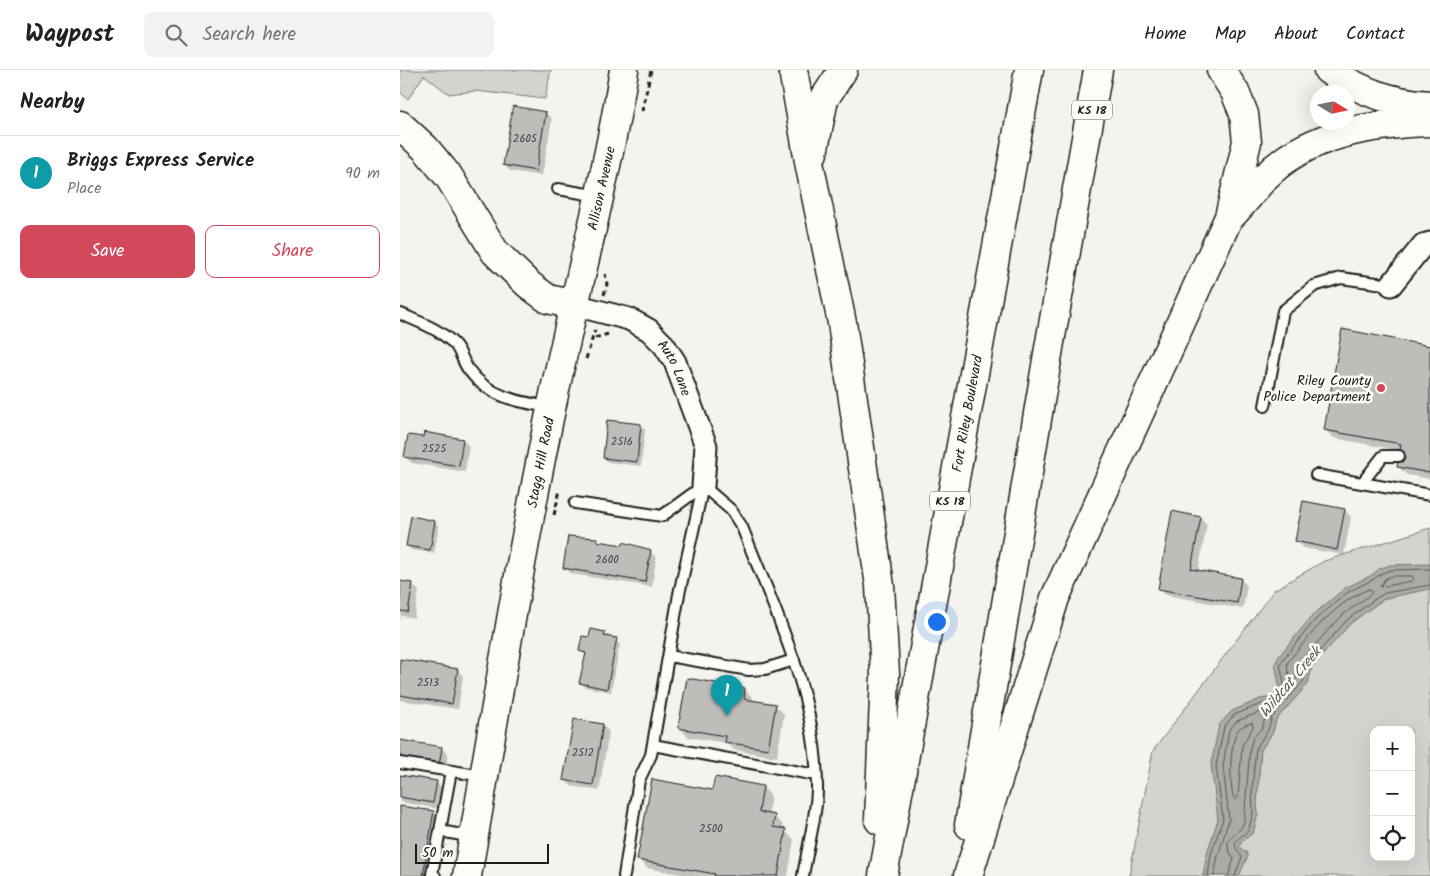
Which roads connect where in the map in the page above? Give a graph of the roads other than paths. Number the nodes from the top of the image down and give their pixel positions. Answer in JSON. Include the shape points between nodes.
{"nodes":[{"id":1,"x":624,"y":70,"type":"edge"},
{"id":2,"x":793,"y":70,"type":"edge"},
{"id":3,"x":842,"y":70,"type":"edge"},
{"id":4,"x":1029,"y":70,"type":"edge"},
{"id":5,"x":1098,"y":70,"type":"edge"},
{"id":6,"x":1221,"y":70,"type":"edge"},
{"id":7,"x":1328,"y":70,"type":"edge"},
{"id":8,"x":1430,"y":105,"type":"edge"},
{"id":9,"x":1430,"y":122,"type":"edge"},
{"id":10,"x":400,"y":125,"type":"edge"},
{"id":11,"x":810,"y":167,"type":"junction"},
{"id":12,"x":558,"y":189,"type":"dead end"},
{"id":13,"x":599,"y":196,"type":"junction"},
{"id":14,"x":1230,"y":218,"type":"junction"},
{"id":15,"x":1430,"y":243,"type":"edge"},
{"id":16,"x":1391,"y":285,"type":"joint"},
{"id":17,"x":575,"y":306,"type":"junction"},
{"id":18,"x":401,"y":314,"type":"dead end"},
{"id":19,"x":1265,"y":406,"type":"dead end"},
{"id":20,"x":551,"y":407,"type":"junction"},
{"id":21,"x":1399,"y":456,"type":"dead end"},
{"id":22,"x":1316,"y":475,"type":"dead end"},
{"id":23,"x":1362,"y":483,"type":"junction"},
{"id":24,"x":703,"y":486,"type":"junction"},
{"id":25,"x":1430,"y":495,"type":"edge"},
{"id":26,"x":575,"y":503,"type":"dead end"},
{"id":27,"x":669,"y":656,"type":"junction"},
{"id":28,"x":794,"y":660,"type":"junction"},
{"id":29,"x":653,"y":745,"type":"junction"},
{"id":30,"x":400,"y":763,"type":"edge"},
{"id":31,"x":451,"y":771,"type":"junction"},
{"id":32,"x":816,"y":775,"type":"junction"},
{"id":33,"x":484,"y":776,"type":"junction"},
{"id":34,"x":440,"y":831,"type":"junction"},
{"id":35,"x":474,"y":837,"type":"junction"},
{"id":36,"x":435,"y":876,"type":"edge"},
{"id":37,"x":467,"y":876,"type":"edge"},
{"id":38,"x":624,"y":876,"type":"edge"},
{"id":39,"x":803,"y":876,"type":"edge"},
{"id":40,"x":876,"y":876,"type":"edge"},
{"id":41,"x":883,"y":876,"type":"edge"},
{"id":42,"x":960,"y":876,"type":"edge"},
{"id":43,"x":968,"y":876,"type":"edge"}],
"edges":[{"from":1,"to":13,"type":"main road","name":"Allison Avenue"},
{"from":2,"to":11,"type":"main road"},
{"from":3,"to":11,"type":"main road","via":[[824,99]]},
{"from":4,"to":41,"type":"main road","name":"Fort Riley Boulevard","number":"KS 18"},
{"from":5,"to":42,"type":"main road","number":"KS 18"},
{"from":6,"to":14,"type":"main road","via":[[1241,107],[1247,142]]},
{"from":7,"to":8,"type":"main road","via":[[1388,100]]},
{"from":9,"to":14,"type":"main road","via":[[1356,130],[1302,149],[1265,177]]},
{"from":10,"to":17,"type":"main road","via":[[449,177],[494,252],[548,299]]},
{"from":11,"to":40,"type":"main road","via":[[842,323],[880,586],[885,674]]},
{"from":12,"to":13,"type":"lane"},
{"from":13,"to":17,"type":"main road","name":"Allison Avenue"},
{"from":14,"to":43,"type":"main road","via":[[1055,598]]},
{"from":15,"to":16,"type":"street","via":[[1423,245]]},
{"from":16,"to":19,"type":"lane","via":[[1341,278],[1314,286],[1284,311]]},
{"from":17,"to":20,"type":"main road","name":"Stagg Hill Road"},
{"from":17,"to":24,"type":"street","name":"Auto Lane","via":[[629,319],[649,330],[664,345],[675,362],[706,446]]},
{"from":18,"to":20,"type":"lane","via":[[439,333],[456,346],[478,383],[497,395]]},
{"from":20,"to":33,"type":"main road","name":"Stagg Hill Road"},
{"from":21,"to":23,"type":"lane","via":[[1383,456]]},
{"from":22,"to":23,"type":"lane"},
{"from":23,"to":25,"type":"lane"},
{"from":24,"to":26,"type":"lane","via":[[662,516]]},
{"from":24,"to":27,"type":"lane"},
{"from":24,"to":28,"type":"lane","via":[[731,510],[742,527]]},
{"from":27,"to":28,"type":"lane","via":[[749,670],[765,670]]},
{"from":27,"to":29,"type":"lane"},
{"from":28,"to":32,"type":"lane","via":[[803,683],[812,725]]},
{"from":29,"to":32,"type":"lane"},
{"from":29,"to":38,"type":"lane","via":[[639,780]]},
{"from":30,"to":31,"type":"lane"},
{"from":31,"to":33,"type":"lane"},
{"from":31,"to":34,"type":"lane"},
{"from":32,"to":39,"type":"lane","via":[[818,787]]},
{"from":33,"to":35,"type":"main road","name":"Stagg Hill Road"},
{"from":34,"to":35,"type":"lane"},
{"from":34,"to":36,"type":"lane","via":[[432,874]]},
{"from":35,"to":37,"type":"main road","name":"Stagg Hill Road"}]}
